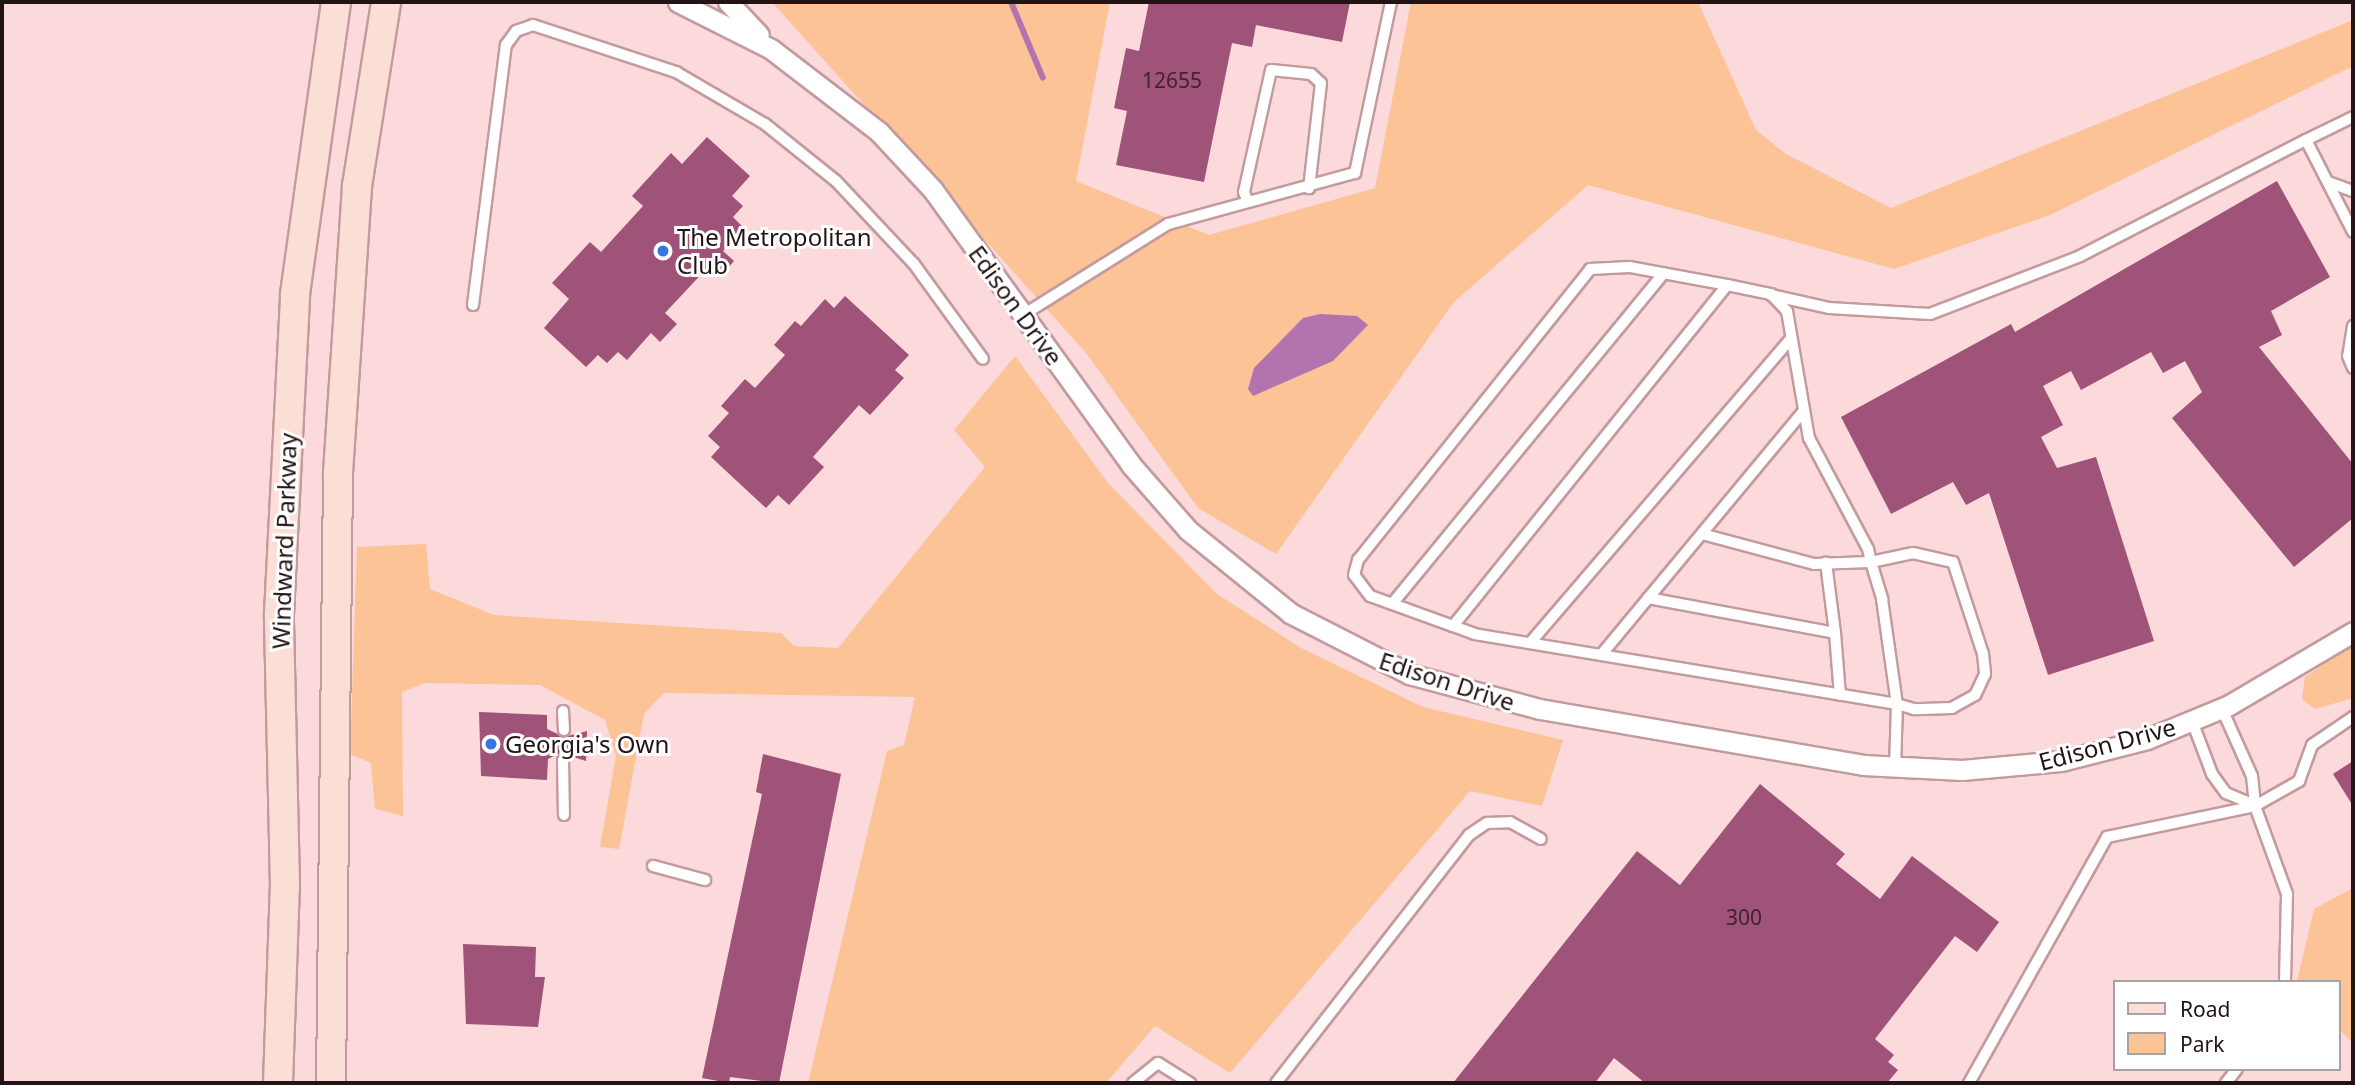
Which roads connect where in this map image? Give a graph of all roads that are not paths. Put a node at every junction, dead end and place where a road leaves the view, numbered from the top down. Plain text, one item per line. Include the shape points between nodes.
1 (336, 2) edge
2 (386, 2) edge
3 (678, 2) edge
4 (729, 2) edge
5 (1391, 2) edge
6 (771, 48) junction
7 (2353, 117) edge
8 (2306, 140) junction
9 (2328, 182) junction
10 (1309, 188) junction
11 (2353, 191) edge
12 (1248, 202) junction
13 (2353, 232) edge
14 (1664, 273) junction
15 (1727, 285) junction
16 (1771, 295) junction
17 (473, 305) dead end
18 (1023, 315) junction
19 (2353, 326) edge
20 (1791, 339) junction
21 (983, 359) dead end
22 (2353, 368) edge
23 (1803, 412) junction
24 (1702, 534) junction
25 (1871, 562) junction
26 (1826, 563) junction
27 (1648, 598) junction
28 (1392, 604) junction
29 (1453, 626) junction
30 (2353, 632) edge
31 (1835, 633) junction
32 (1530, 643) junction
33 (1601, 655) junction
34 (1840, 695) junction
35 (1897, 704) junction
36 (2222, 709) junction
37 (563, 711) dead end
38 (2353, 717) edge
39 (2192, 721) junction
40 (564, 730) dead end
41 (563, 760) dead end
42 (1895, 769) junction
43 (2255, 806) junction
44 (564, 815) dead end
45 (1541, 839) dead end
46 (653, 866) dead end
47 (705, 880) dead end
48 (2285, 980) edge
49 (278, 1083) edge
50 (331, 1083) edge
51 (1133, 1083) edge
52 (1190, 1083) edge
53 (1276, 1083) edge
54 (1969, 1083) edge

1 - 49 main road, Windward Parkway via 295,294 279,614 285,886
2 - 50 main road via 357,186 340,446
3 - 6 street, Edison Drive
4 - 6 street, Edison Drive
5 - 10 lane via 1355,173
6 - 18 street, Edison Drive via 879,132 933,190
7 - 8 lane
8 - 9 lane
8 - 16 lane via 2080,256 1930,314 1829,308
9 - 11 lane
9 - 13 lane
10 - 12 lane
10 - 12 lane via 1321,83 1311,74 1271,70 1244,192
12 - 18 lane via 1168,224
14 - 15 lane
14 - 28 lane
14 - 28 lane via 1604,265 1590,269 1358,560 1354,575 1370,596
15 - 16 lane
15 - 29 lane
16 - 20 lane via 1787,311
17 - 21 lane via 506,45 516,31 533,25 676,72 765,124 836,181 915,264
18 - 42 street, Edison Drive via 1131,465 1188,530 1248,583 1348,647 1409,674 1513,703
19 - 22 lane via 2348,356
20 - 23 lane
20 - 32 lane
23 - 24 lane
23 - 25 lane
24 - 26 lane
24 - 27 lane
25 - 26 lane
25 - 35 lane
25 - 35 lane via 1913,552 1954,562 1983,654 1985,674 1964,703 1933,711
26 - 31 lane
27 - 31 lane
27 - 33 lane
28 - 29 lane
29 - 32 lane
30 - 36 street, Edison Drive
31 - 34 lane
32 - 33 lane
33 - 34 lane
34 - 35 lane
35 - 42 lane
36 - 39 street, Edison Drive
36 - 43 lane via 2252,776
37 - 40 lane
38 - 43 lane via 2312,745 2299,781
39 - 42 street, Edison Drive via 2062,761
39 - 43 lane via 2212,774 2226,793
41 - 44 lane
43 - 48 lane via 2287,894
43 - 54 lane via 2107,837
45 - 53 lane via 1510,822 1487,823 1469,835
46 - 47 lane
51 - 52 lane via 1158,1063

